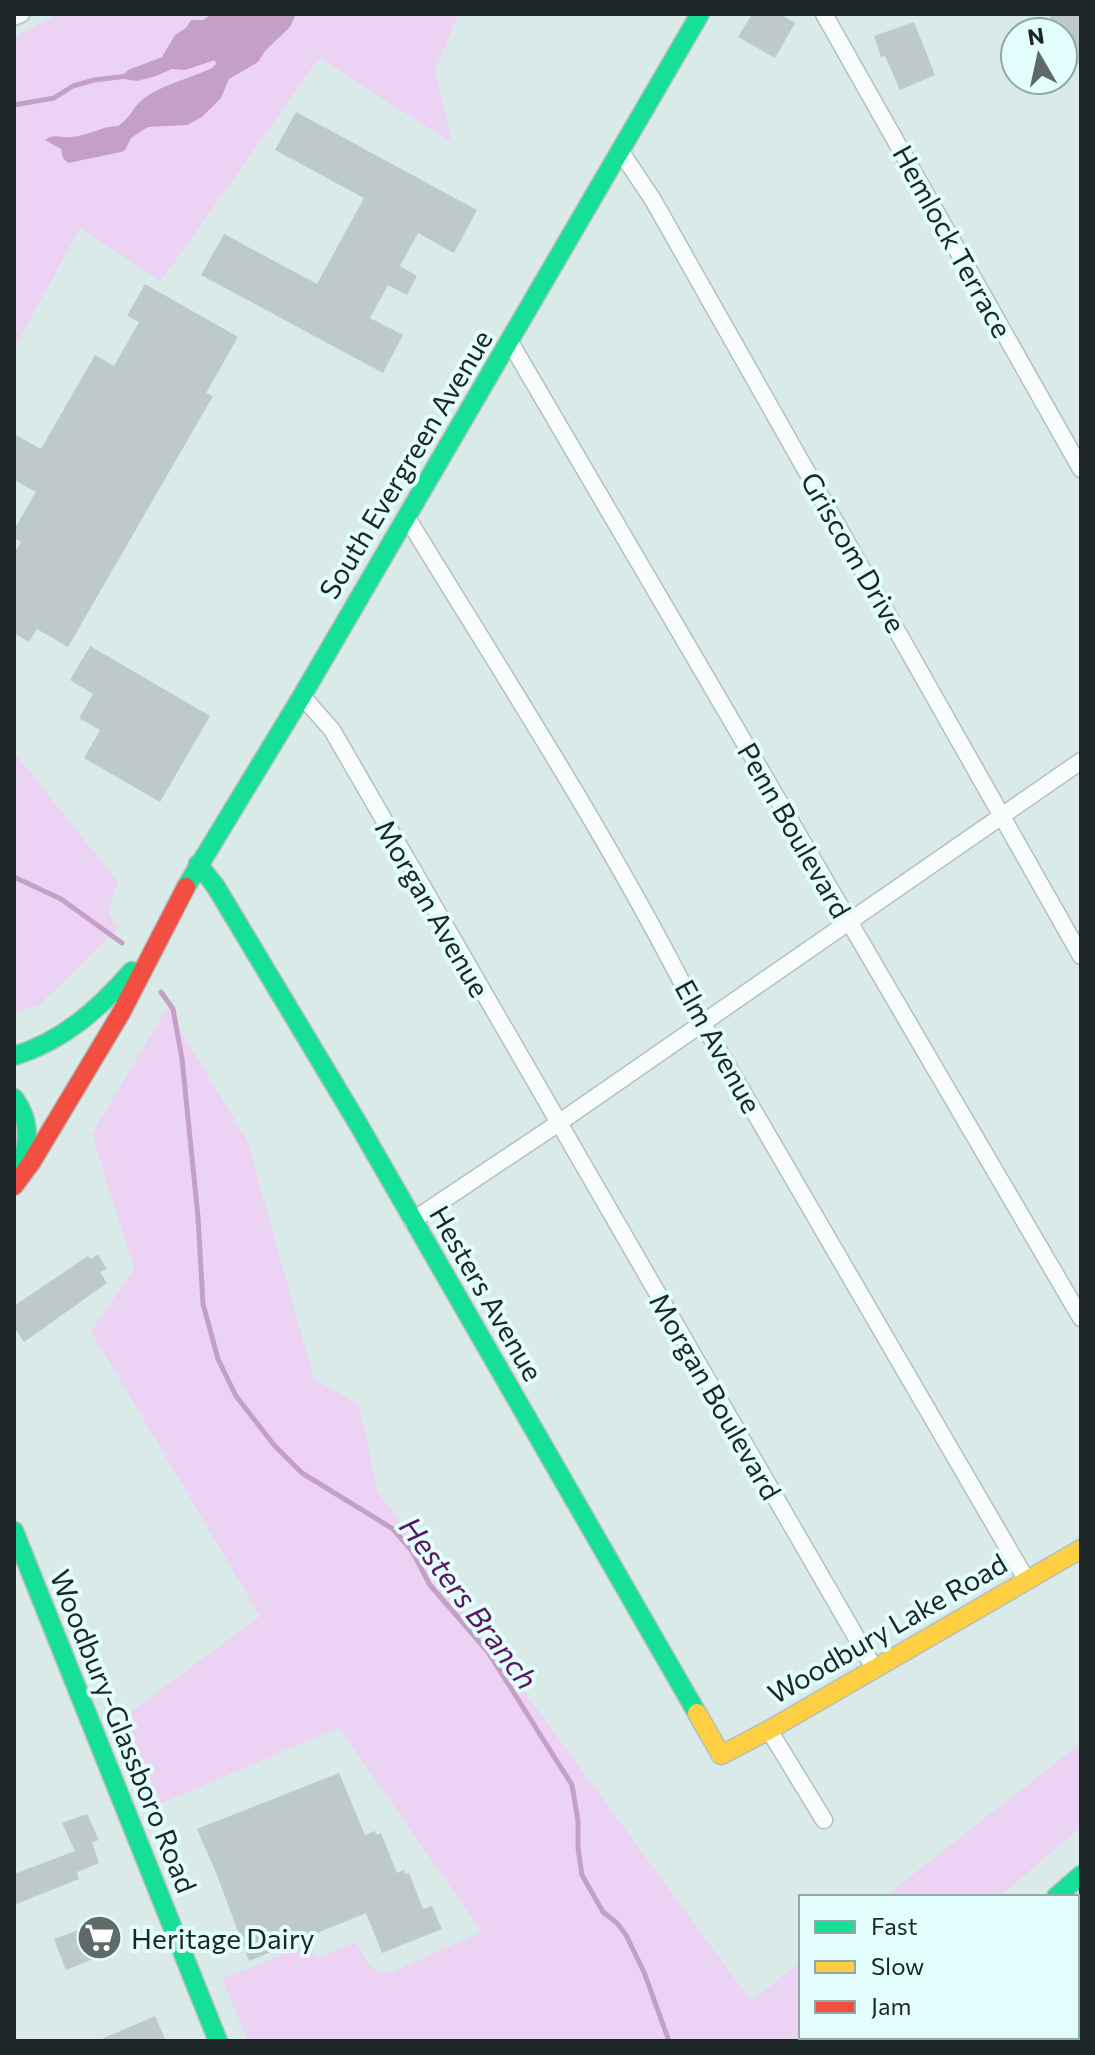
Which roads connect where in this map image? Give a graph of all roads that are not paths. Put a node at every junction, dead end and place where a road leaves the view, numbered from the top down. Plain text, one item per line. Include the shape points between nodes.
1 (21, 14) edge
2 (700, 14) edge
3 (824, 14) edge
4 (14, 17) edge
5 (621, 152) junction
6 (510, 342) junction
7 (1081, 469) edge
8 (406, 516) junction
9 (302, 696) junction
10 (1081, 761) edge
11 (1001, 815) junction
12 (198, 864) junction
13 (848, 921) junction
14 (157, 942) junction
15 (1081, 956) edge
16 (702, 1022) junction
17 (14, 1056) edge
18 (14, 1098) edge
19 (557, 1124) junction
20 (14, 1186) edge
21 (412, 1221) junction
22 (1081, 1318) edge
23 (14, 1531) edge
24 (1081, 1549) edge
25 (1026, 1579) junction
26 (874, 1668) junction
27 (769, 1730) junction
28 (721, 1755) joint
29 (824, 1820) dead end
30 (1081, 1875) edge
31 (1058, 1895) edge
32 (218, 2041) edge

1 - 4 street
2 - 5 main road, South Evergreen Avenue
3 - 7 street, Hemlock Terrace
5 - 6 main road, South Evergreen Avenue
5 - 11 street, Griscom Drive via 661,213
6 - 8 main road, South Evergreen Avenue
6 - 13 street, Penn Boulevard
8 - 9 main road, South Evergreen Avenue
8 - 16 street, Elm Avenue via 604,842
9 - 12 main road, South Evergreen Avenue
9 - 19 street, Morgan Avenue via 332,730
10 - 11 street
11 - 13 street
11 - 15 street, Griscom Drive
12 - 14 main road, South Evergreen Avenue
12 - 21 main road, Hesters Avenue
13 - 16 street
13 - 22 street, Penn Boulevard
14 - 17 main road, South Evergreen Avenue via 116,990 68,1032
14 - 20 main road, South Evergreen Avenue via 121,1013
16 - 19 street
16 - 25 street, Elm Avenue
18 - 20 main road via 29,1128
19 - 21 street
19 - 26 street, Morgan Boulevard
21 - 28 main road, Hesters Avenue
23 - 32 main road, Woodbury-Glassboro Road
24 - 25 main road, Woodbury Lake Road
25 - 26 main road, Woodbury Lake Road
26 - 27 main road, Woodbury Lake Road
27 - 28 main road, Woodbury Lake Road
27 - 29 street
30 - 31 main road

